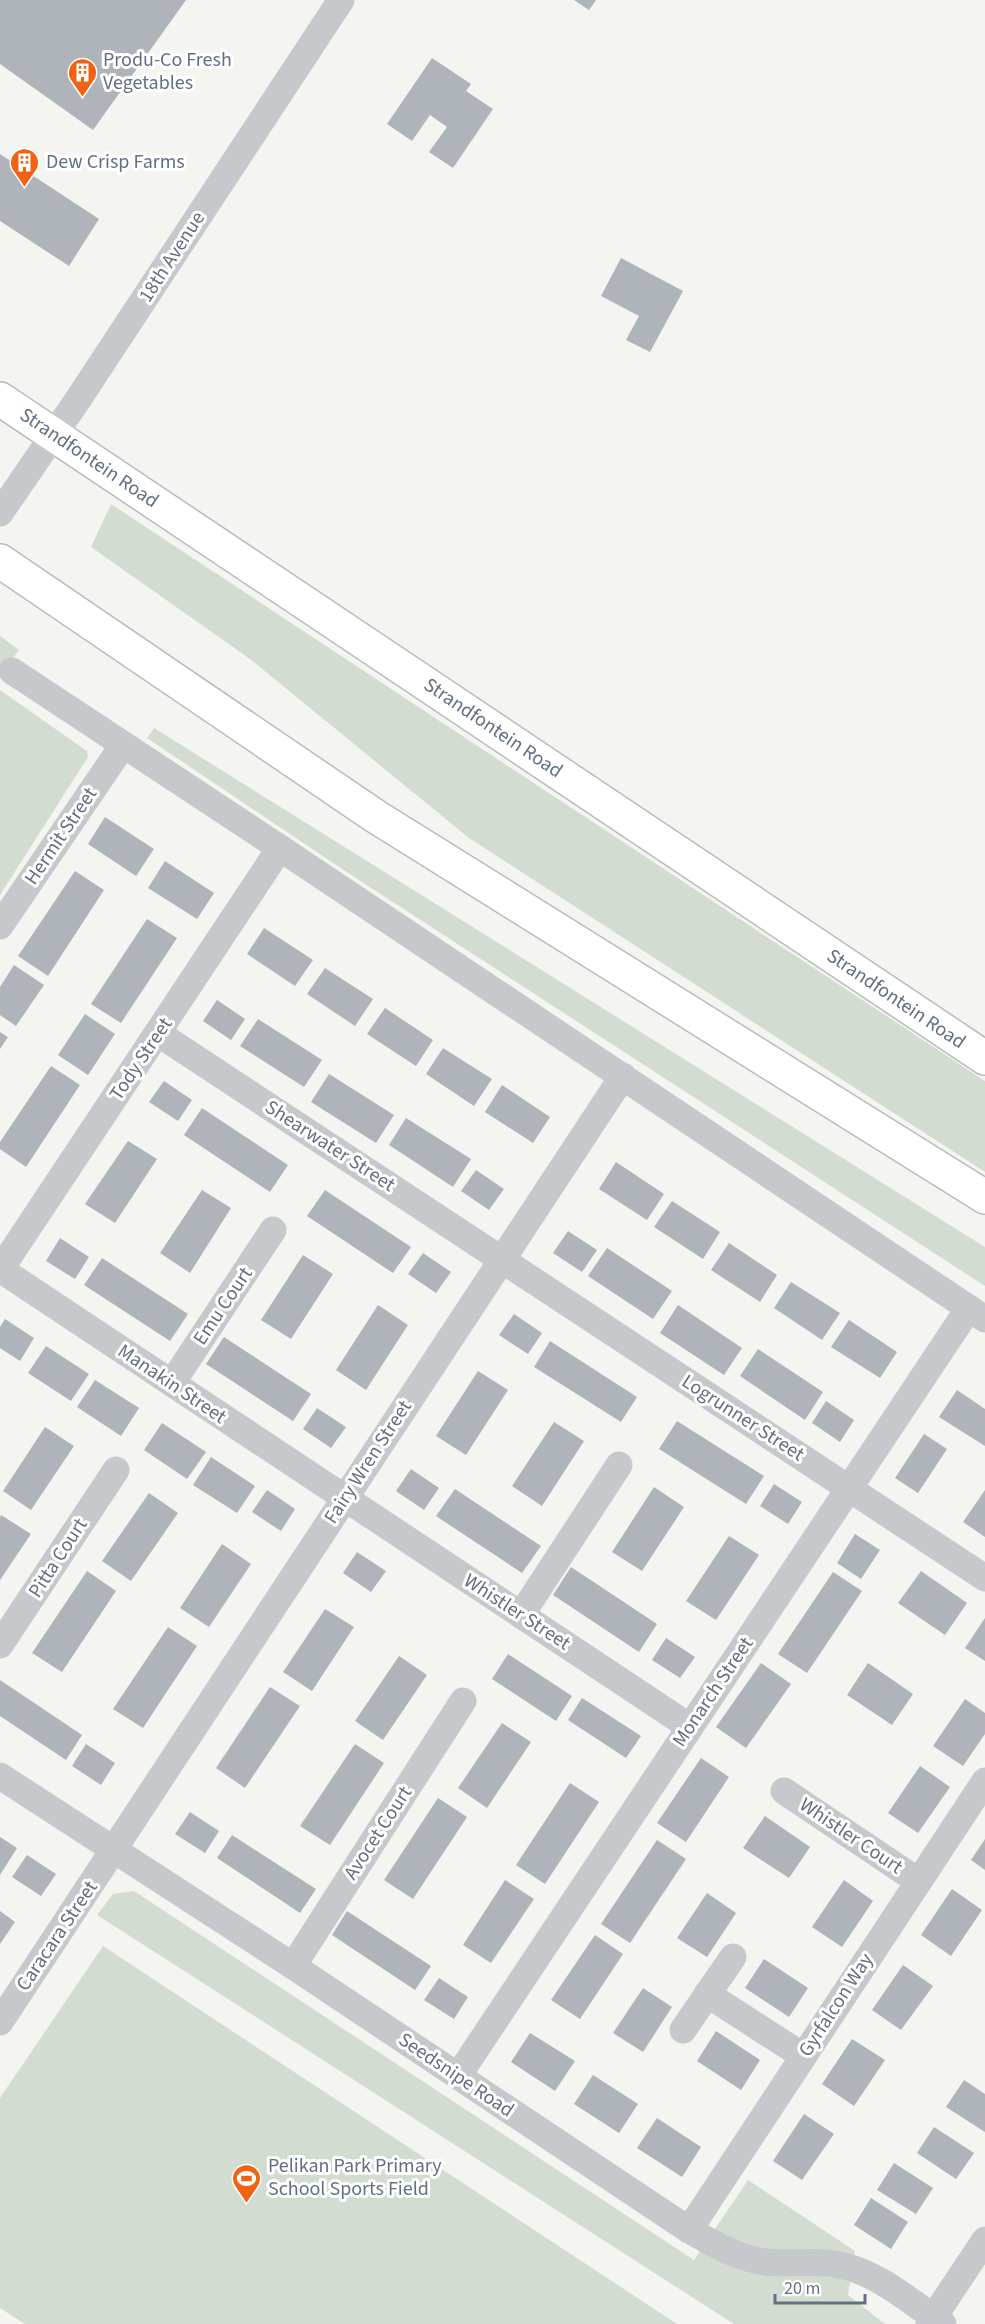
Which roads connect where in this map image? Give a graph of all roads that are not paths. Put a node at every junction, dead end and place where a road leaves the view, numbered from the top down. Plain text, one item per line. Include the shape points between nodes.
1 (341, 0) edge
2 (0, 399) edge
3 (54, 435) junction
4 (0, 513) edge
5 (0, 561) edge
6 (12, 671) dead end
7 (123, 745) junction
8 (280, 848) junction
9 (0, 926) edge
10 (159, 1034) junction
11 (985, 1058) edge
12 (623, 1076) junction
13 (985, 1197) edge
14 (273, 1230) dead end
15 (501, 1259) junction
16 (0, 1269) edge
17 (977, 1313) edge
18 (172, 1383) junction
19 (619, 1465) dead end
20 (116, 1470) dead end
21 (848, 1488) junction
22 (344, 1499) junction
23 (985, 1578) edge
24 (521, 1615) junction
25 (0, 1646) edge
26 (463, 1701) dead end
27 (690, 1727) junction
28 (0, 1776) edge
29 (985, 1781) edge
30 (784, 1791) dead end
31 (115, 1850) junction
32 (918, 1881) junction
33 (733, 1957) dead end
34 (292, 1965) junction
35 (707, 1994) junction
36 (0, 2022) edge
37 (683, 2030) dead end
38 (803, 2056) junction
39 (458, 2076) junction
40 (689, 2230) junction
41 (985, 2240) edge
42 (935, 2322) edge

1 - 3 street, 18th Avenue
2 - 3 main road, Strandfontein Road
3 - 4 street, 18th Avenue
3 - 11 main road, Strandfontein Road
5 - 13 main road via 375,816
6 - 7 street
7 - 8 street
7 - 9 street, Hermit Street
8 - 10 street, Tody Street
8 - 12 street
10 - 15 street, Shearwater Street
10 - 16 street, Tody Street
12 - 15 street, Fairy Wren Street
12 - 17 street
14 - 18 street, Emu Court
15 - 21 street, Logrunner Street
15 - 22 street, Fairy Wren Street
16 - 18 street, Manakin Street
17 - 21 street, Monarch Street
18 - 22 street, Manakin Street
19 - 24 street
20 - 25 street, Pitta Court
21 - 23 street, Logrunner Street
21 - 27 street, Monarch Street
22 - 24 street, Whistler Street
22 - 31 street, Fairy Wren Street
24 - 27 street, Whistler Street
26 - 34 street, Avocet Court
27 - 39 street, Monarch Street
28 - 31 street, Seedsnipe Road
29 - 32 street, Gyrfalcon Way
30 - 32 street, Whistler Court
31 - 34 street, Seedsnipe Road
31 - 36 street, Caracara Street
32 - 38 street, Gyrfalcon Way
33 - 35 street
34 - 39 street, Seedsnipe Road
35 - 37 street
35 - 38 street
38 - 40 street, Gyrfalcon Way
39 - 40 street, Seedsnipe Road
40 - 42 street, Seedsnipe Road via 728,2252 766,2262 812,2261 844,2266 877,2278
41 - 42 street

